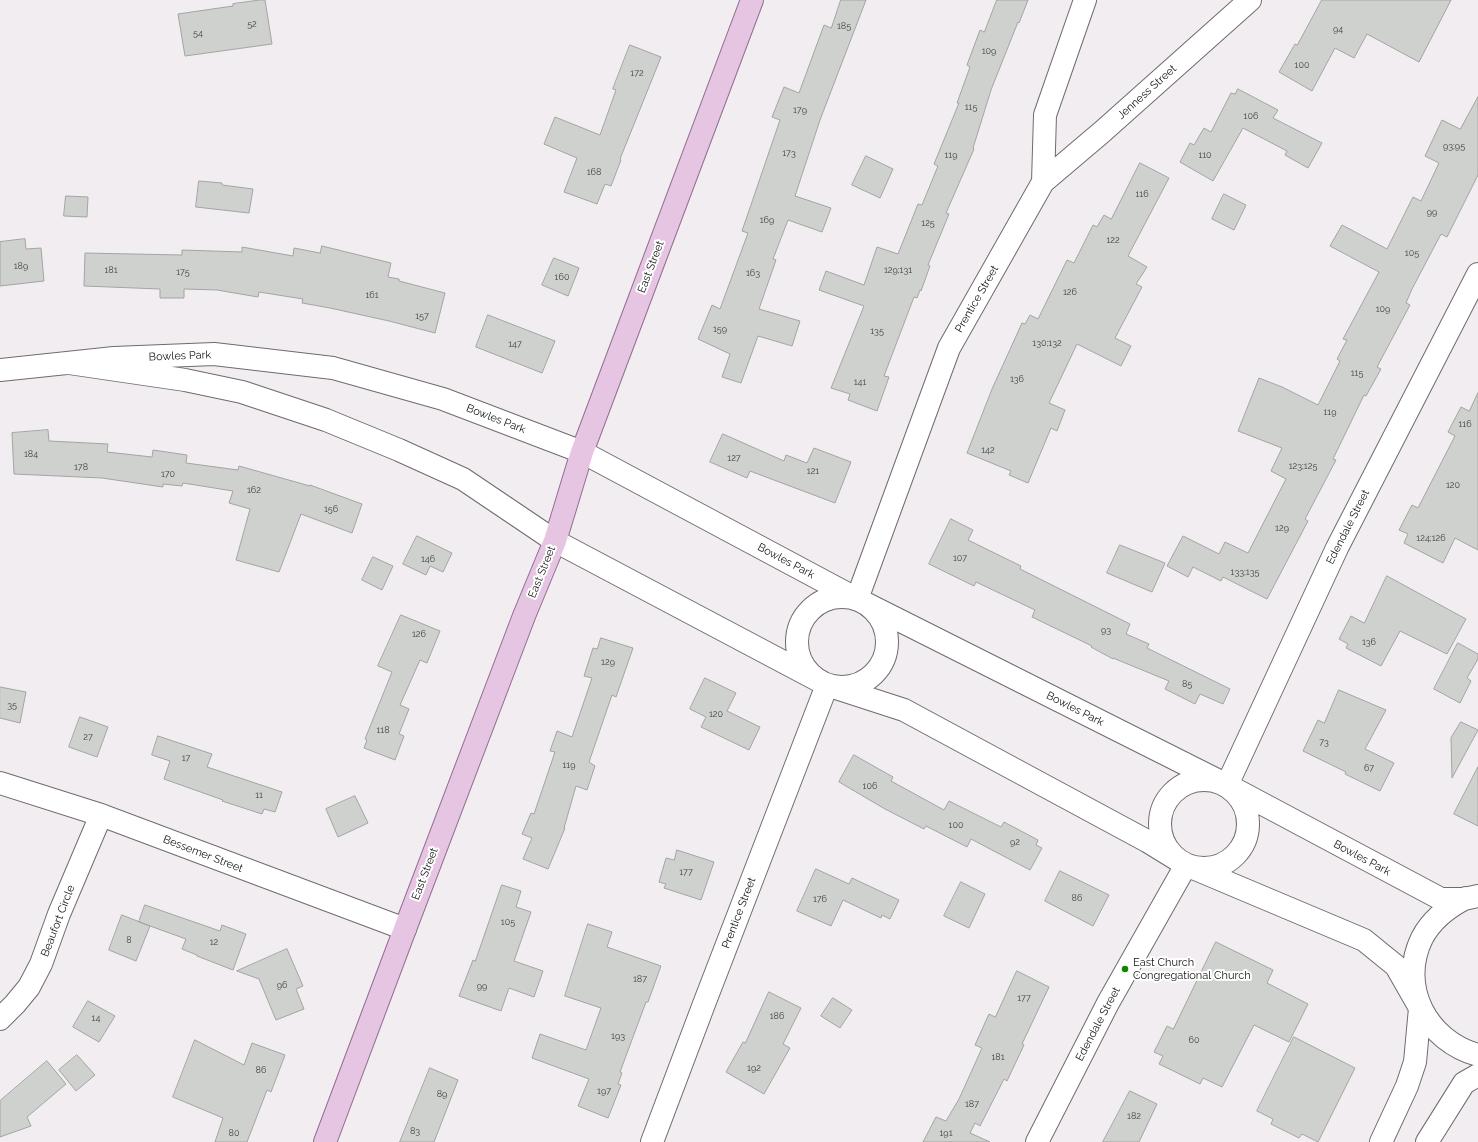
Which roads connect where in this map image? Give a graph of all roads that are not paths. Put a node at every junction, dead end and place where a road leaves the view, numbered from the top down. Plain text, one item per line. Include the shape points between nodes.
1 (752, 0) edge
2 (1085, 0) edge
3 (1250, 0) edge
4 (1043, 182) junction
5 (1478, 274) edge
6 (68, 362) junction
7 (0, 370) edge
8 (582, 452) junction
9 (555, 541) junction
10 (857, 599) junction
11 (827, 685) junction
12 (0, 783) edge
13 (1227, 786) junction
14 (101, 815) junction
15 (1186, 865) junction
16 (1473, 895) edge
17 (405, 929) junction
18 (1420, 1008) junction
19 (0, 1019) edge
20 (1478, 1055) edge
21 (1478, 1075) edge
22 (325, 1142) edge
23 (652, 1142) edge
24 (1037, 1142) edge
25 (1381, 1142) edge
26 (1427, 1142) edge

1 - 8 main road, East Street
2 - 4 street, Prentice Street via 1045,115
3 - 4 street, Jenness Street
4 - 10 street, Prentice Street via 949,348
5 - 13 street, Edendale Street via 1337,548
6 - 7 street, Bowles Park
6 - 8 street, Bowles Park via 214,354 333,368 443,398
6 - 9 street, Bowles Park via 235,390 326,420 463,480
8 - 9 main road, East Street
8 - 10 street, Bowles Park
9 - 11 street, Bowles Park
9 - 17 main road, East Street
10 - 11 street via 877,612 887,634 885,657 872,677 851,687
10 - 11 street via 840,596 822,601 808,611 799,627 796,644 801,662 812,676
10 - 13 street, Bowles Park
11 - 15 street, Bowles Park via 904,710 1147,841
11 - 23 street, Prentice Street
12 - 14 street, Bessemer Street
13 - 15 street via 1238,795 1246,808 1249,823 1247,838 1240,851 1229,862 1216,868 1201,869
13 - 15 street via 1212,780 1196,780 1180,786 1169,797 1161,811 1160,828 1164,843 1173,856
13 - 16 street, Bowles Park via 1441,899
14 - 17 street, Bessemer Street
14 - 19 street, Beaufort Circle via 41,964 29,987
15 - 18 street, Bowles Park via 1364,940 1396,966
15 - 24 street, Edendale Street via 1108,1004
16 - 18 street, Bowles Park via 1451,906 1435,920 1422,938 1414,965 1414,980
17 - 22 main road, East Street
18 - 20 street, Bowles Park via 1439,1035 1453,1045
18 - 25 street via 1415,1062 1407,1086
21 - 26 street via 1464,1083

